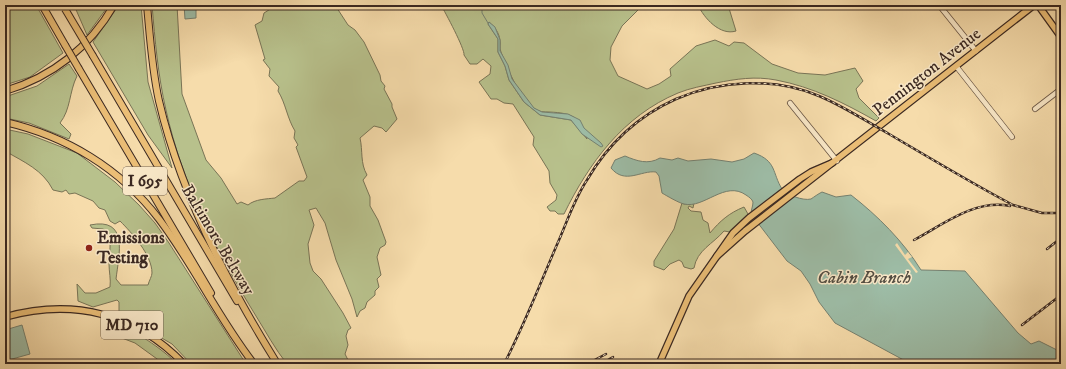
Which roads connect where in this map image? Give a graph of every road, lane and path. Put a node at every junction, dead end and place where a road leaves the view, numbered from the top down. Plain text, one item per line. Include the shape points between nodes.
1 (42, 5) edge
2 (114, 5) edge
3 (148, 5) edge
4 (939, 5) edge
5 (1034, 5) edge
6 (1039, 5) edge
7 (64, 7) edge
8 (1061, 37) edge
9 (976, 51) junction
10 (956, 66) junction
11 (1061, 90) edge
12 (5, 91) edge
13 (790, 102) dead end
14 (1035, 109) dead end
15 (5, 122) edge
16 (1012, 137) dead end
17 (837, 161) junction
18 (717, 256) junction
19 (5, 317) edge
20 (277, 362) edge
21 (184, 364) edge
22 (254, 364) edge
23 (659, 364) edge

1 - 22 highway, Baltimore Beltway / I 695, bridge
2 - 12 highway via 91,38 68,59 40,78
3 - 20 highway via 155,77 175,158 192,203 222,264
4 - 9 street
5 - 9 main road, Pennington Avenue
6 - 8 main road
7 - 20 highway, Baltimore Beltway / I 695, bridge via 241,308
9 - 10 main road, Pennington Avenue
10 - 16 street
10 - 17 main road, Pennington Avenue
11 - 14 street
13 - 17 street
15 - 22 highway via 36,130 65,142 93,158 135,191 169,233
17 - 18 main road, Pennington Avenue
17 - 18 main road, Pennington Avenue via 811,172 749,218 733,233
18 - 23 main road, Pennington Avenue via 690,296
19 - 21 main road, MD 710 via 60,308 104,315 152,336

